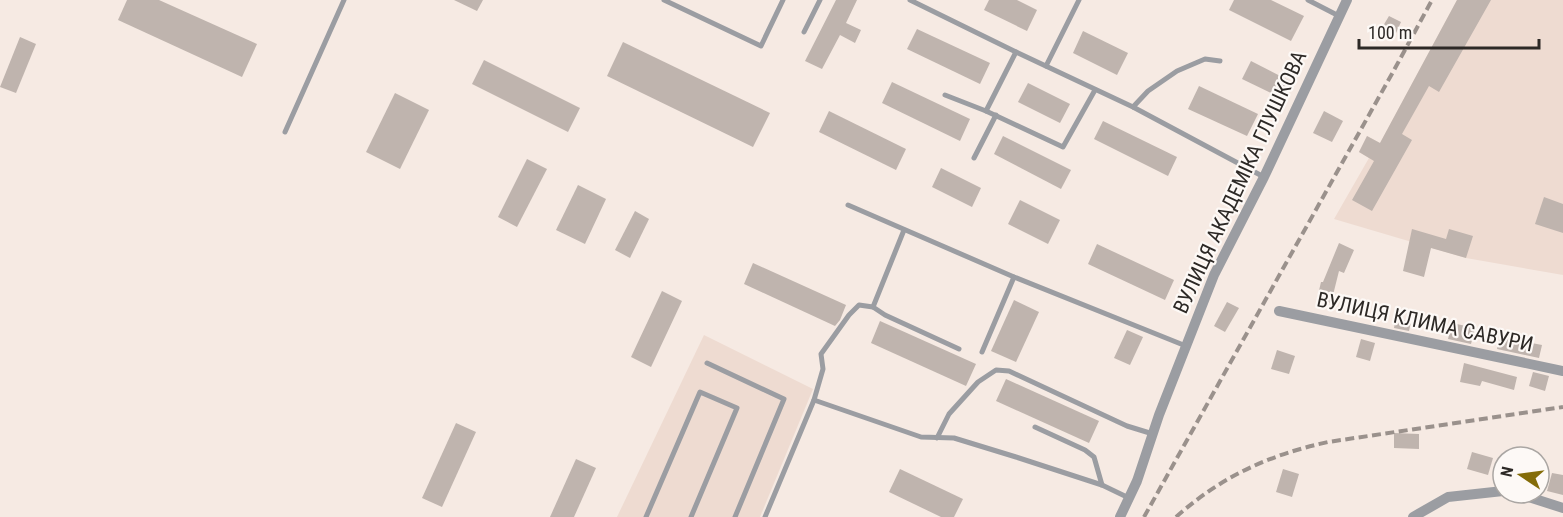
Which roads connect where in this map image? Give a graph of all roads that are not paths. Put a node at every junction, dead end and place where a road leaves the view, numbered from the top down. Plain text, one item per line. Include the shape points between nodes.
1 (344, 0) edge
2 (664, 0) edge
3 (783, 0) edge
4 (820, 0) edge
5 (910, 0) edge
6 (1079, 0) edge
7 (1308, 0) edge
8 (1347, 0) edge
9 (1340, 16) junction
10 (804, 32) dead end
11 (1016, 52) junction
12 (1220, 61) dead end
13 (1046, 66) junction
14 (1095, 90) junction
15 (945, 94) dead end
16 (1133, 107) junction
17 (987, 111) junction
18 (996, 115) junction
19 (285, 132) dead end
20 (974, 158) dead end
21 (1264, 177) junction
22 (848, 205) dead end
23 (904, 230) junction
24 (1014, 277) junction
25 (873, 307) junction
26 (1280, 311) dead end
27 (1186, 346) junction
28 (959, 349) dead end
29 (982, 352) dead end
30 (707, 363) dead end
31 (1563, 371) edge
32 (814, 400) junction
33 (1035, 427) dead end
34 (1153, 434) junction
35 (937, 438) junction
36 (1102, 485) junction
37 (1491, 492) edge
38 (1129, 498) junction
39 (646, 517) edge
40 (691, 517) edge
41 (735, 517) edge
42 (765, 517) edge
43 (1120, 517) edge
44 (1413, 517) edge

1 - 19 lane
2 - 3 lane via 761,46
4 - 10 lane
5 - 11 lane
6 - 13 lane
7 - 9 lane
8 - 9 street, ВУЛИЦЯ АКАДЕМІКА ГЛУШКОВА
9 - 21 street, ВУЛИЦЯ АКАДЕМІКА ГЛУШКОВА
11 - 13 lane
11 - 17 lane
12 - 16 lane via 1205,59 1177,71
13 - 14 lane
14 - 16 lane
14 - 18 lane via 1063,147
15 - 17 lane
16 - 21 lane
17 - 18 lane
18 - 20 lane
21 - 27 street, ВУЛИЦЯ АКАДЕМІКА ГЛУШКОВА via 1214,275
22 - 23 lane
23 - 24 lane
23 - 25 lane
24 - 27 lane
24 - 29 lane
25 - 28 lane
25 - 32 lane via 859,305 821,354 823,369
26 - 31 street, ВУЛИЦЯ КЛИМА САВУРИ
27 - 34 street, ВУЛИЦЯ АКАДЕМІКА ГЛУШКОВА
30 - 41 lane via 784,399
32 - 35 lane via 921,437
32 - 42 lane
33 - 36 lane via 1094,457
34 - 35 lane via 1127,426 1009,371 996,370 978,382 949,414
34 - 38 street, ВУЛИЦЯ АКАДЕМІКА ГЛУШКОВА
35 - 36 lane via 954,438
36 - 38 lane
37 - 44 street via 1448,497
38 - 43 street, ВУЛИЦЯ АКАДЕМІКА ГЛУШКОВА
39 - 40 lane via 700,392 737,408

